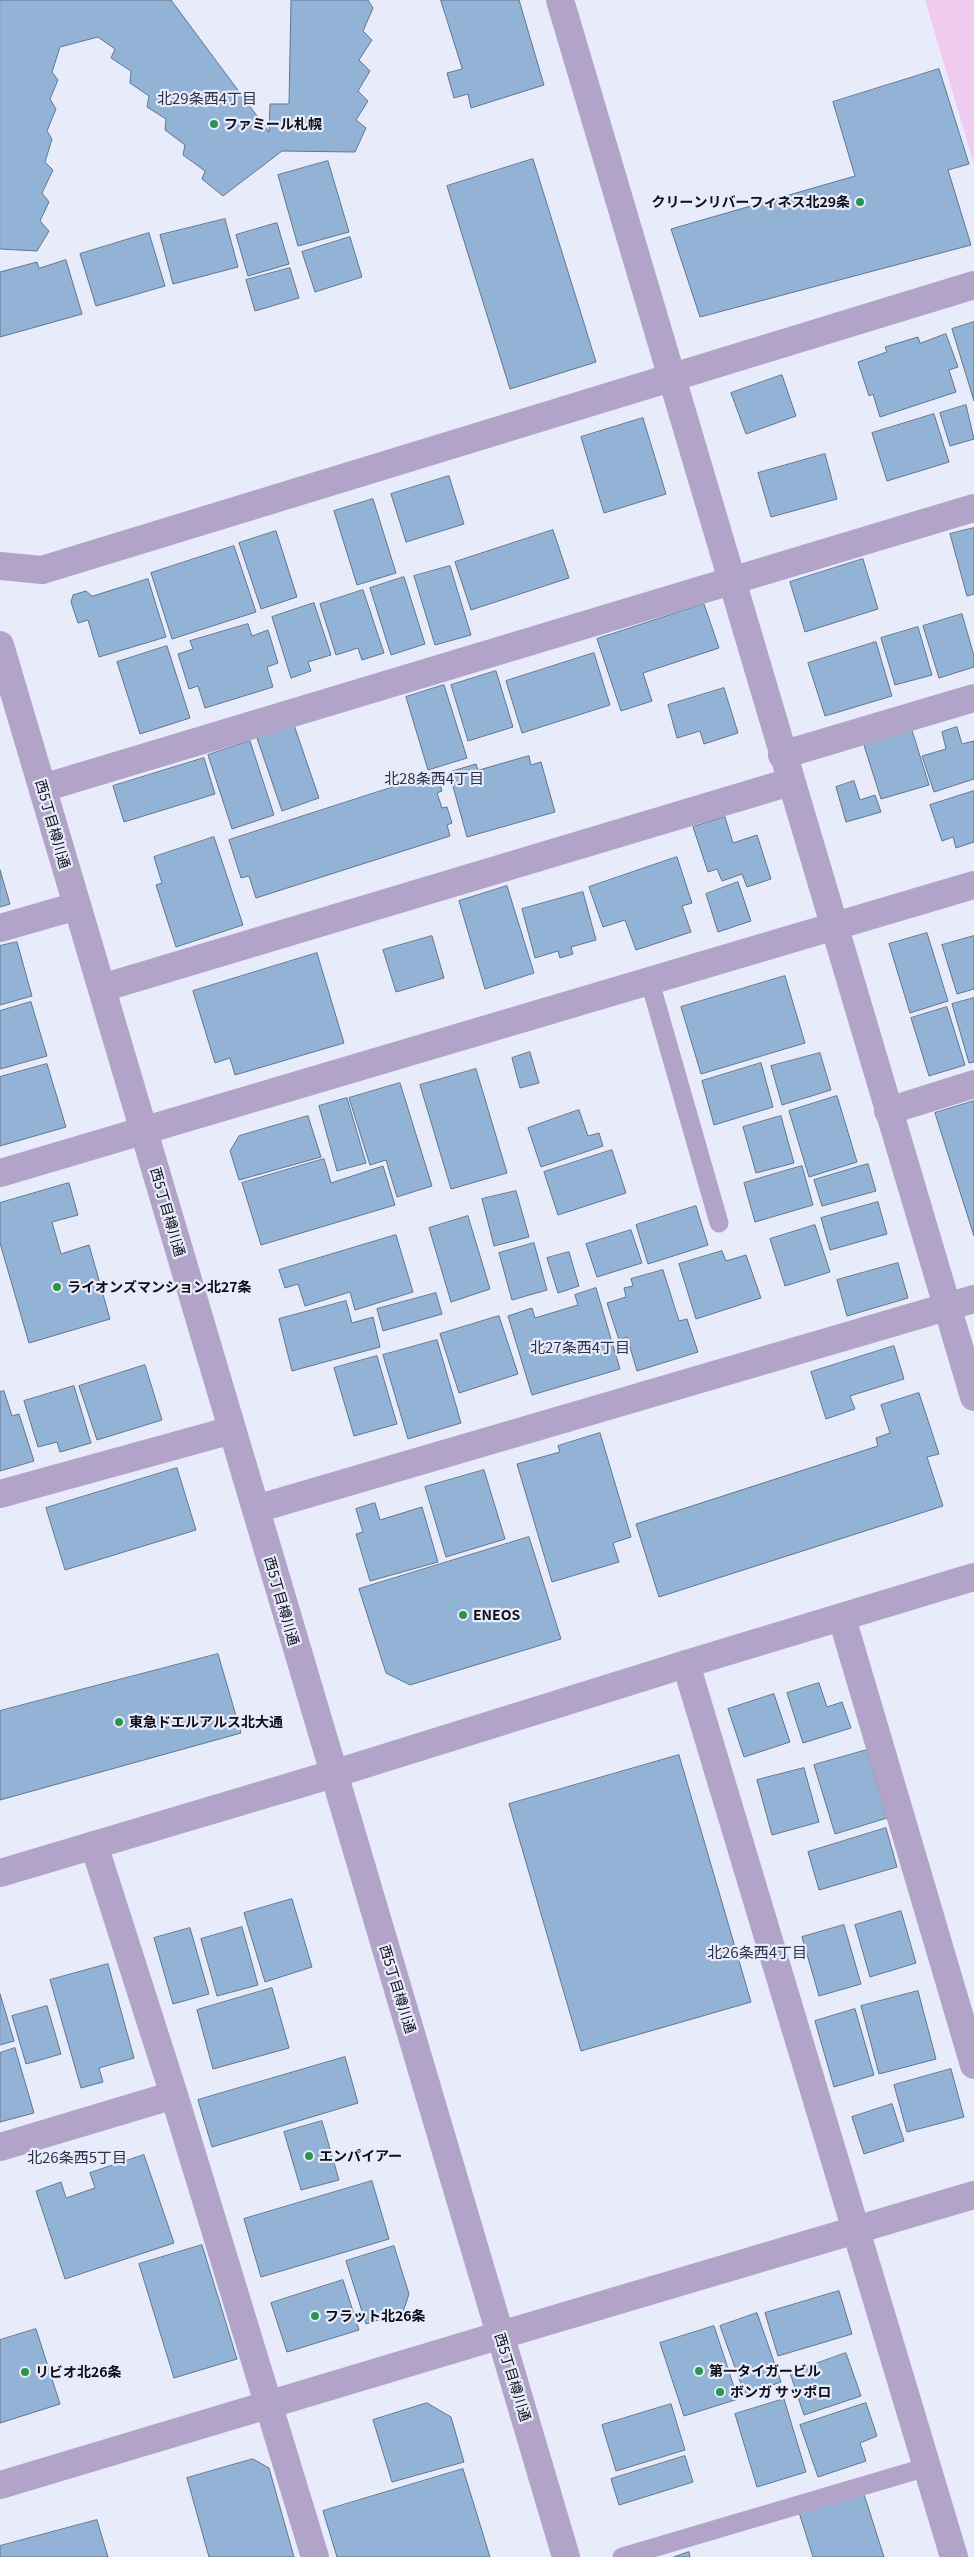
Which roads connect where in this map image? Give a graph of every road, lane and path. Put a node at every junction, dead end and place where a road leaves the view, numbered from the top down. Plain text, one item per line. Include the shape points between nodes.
1 (560, 0) edge
2 (974, 286) edge
3 (672, 377) junction
4 (974, 508) edge
5 (0, 566) edge
6 (732, 582) junction
7 (0, 644) edge
8 (974, 698) edge
9 (782, 754) junction
10 (790, 782) junction
11 (43, 788) junction
12 (974, 885) edge
13 (78, 906) junction
14 (0, 928) edge
15 (834, 928) junction
16 (650, 982) junction
17 (102, 988) junction
18 (974, 1084) edge
19 (888, 1111) junction
20 (144, 1130) junction
21 (0, 1173) edge
22 (719, 1224) dead end
23 (974, 1299) edge
24 (947, 1307) junction
25 (974, 1397) edge
26 (232, 1430) junction
27 (0, 1494) edge
28 (256, 1509) junction
29 (974, 1576) edge
30 (842, 1618) junction
31 (686, 1664) junction
32 (333, 1774) junction
33 (94, 1845) junction
34 (0, 1873) edge
35 (974, 2065) edge
36 (174, 2095) junction
37 (0, 2147) edge
38 (974, 2195) edge
39 (856, 2230) junction
40 (501, 2336) junction
41 (268, 2405) junction
42 (927, 2467) junction
43 (0, 2485) edge
44 (315, 2557) edge
45 (566, 2557) edge
46 (622, 2557) edge
47 (954, 2557) edge

1 - 3 street
2 - 3 street
3 - 5 street via 42,570
3 - 6 street
4 - 6 street
6 - 9 street
6 - 11 street
7 - 11 street, 西5丁目樽川通
8 - 9 street
9 - 10 street
10 - 15 street
10 - 17 street
11 - 13 street, 西5丁目樽川通
12 - 15 street
13 - 14 street
13 - 17 street, 西5丁目樽川通
15 - 16 street
15 - 19 street
16 - 20 street
16 - 22 lane
17 - 20 street, 西5丁目樽川通
18 - 19 street
19 - 24 street
20 - 21 street
20 - 26 street, 西5丁目樽川通
23 - 24 street
24 - 25 street
24 - 28 street
26 - 27 street
26 - 28 street, 西5丁目樽川通
28 - 32 street, 西5丁目樽川通
29 - 30 street
30 - 31 street
30 - 35 street
31 - 32 street
31 - 39 street
32 - 33 street
32 - 40 street, 西5丁目樽川通
33 - 34 street
33 - 36 street
36 - 37 street
36 - 41 street
38 - 39 street
39 - 40 street
39 - 42 street
40 - 41 street
40 - 45 street, 西5丁目樽川通
41 - 43 street
41 - 44 street
42 - 46 lane
42 - 47 street

